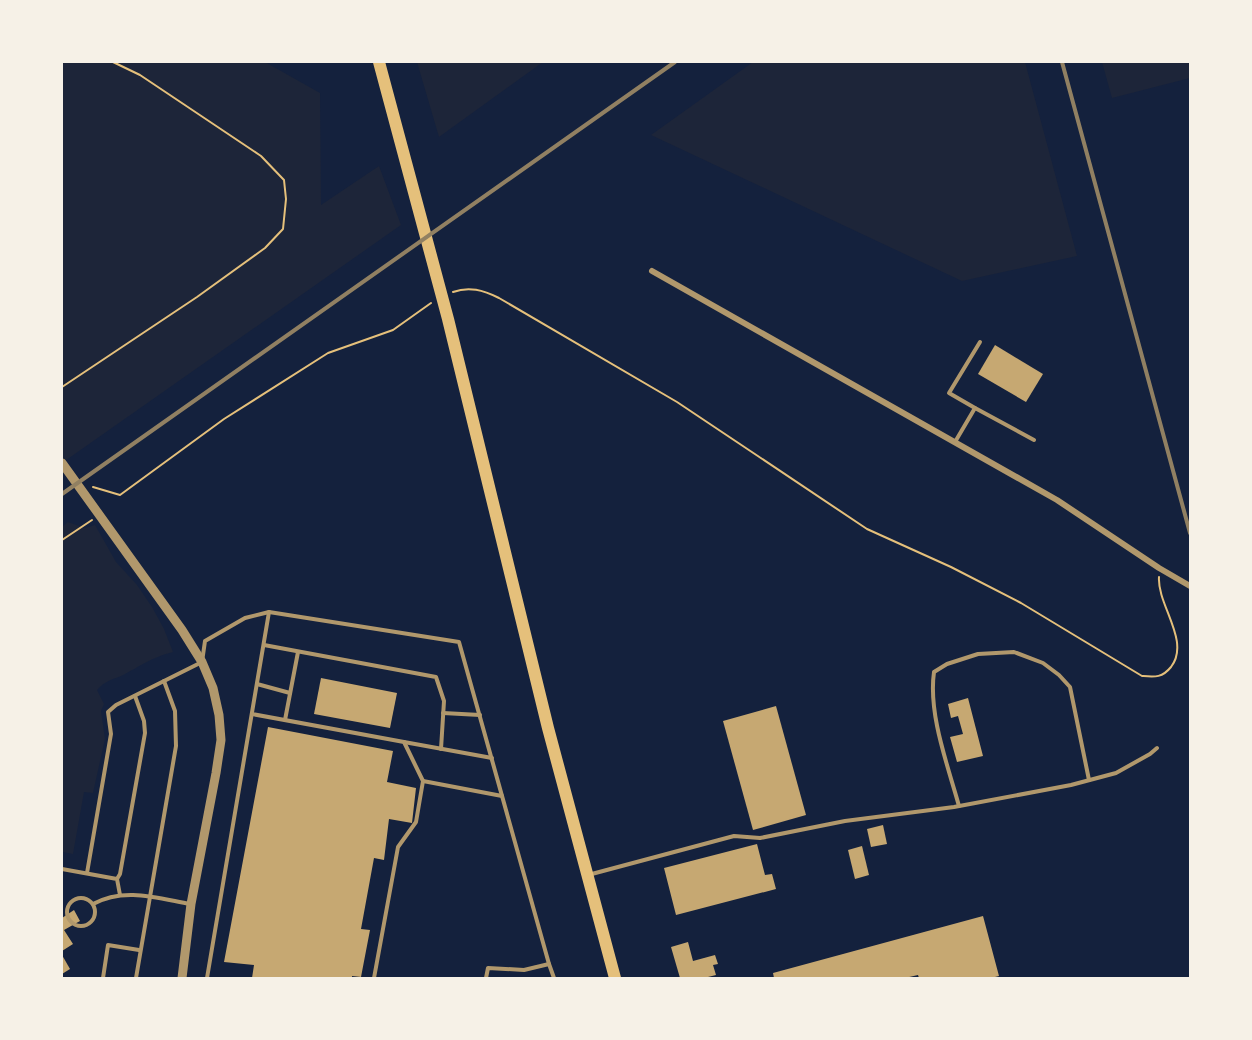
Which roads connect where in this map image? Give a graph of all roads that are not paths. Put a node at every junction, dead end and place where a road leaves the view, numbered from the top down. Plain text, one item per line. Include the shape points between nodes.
1 (379, 62) edge
2 (652, 271) dead end
3 (980, 342) dead end
4 (975, 408) junction
5 (1034, 440) dead end
6 (955, 442) junction
7 (62, 463) edge
8 (1191, 586) edge
9 (269, 612) junction
10 (264, 645) junction
11 (298, 652) junction
12 (202, 662) junction
13 (164, 681) junction
14 (257, 684) junction
15 (290, 693) junction
16 (135, 696) junction
17 (443, 713) junction
18 (252, 714) junction
19 (480, 715) junction
20 (285, 720) junction
21 (404, 742) junction
22 (1157, 748) dead end
23 (441, 749) junction
24 (492, 758) junction
25 (1089, 780) junction
26 (423, 781) junction
27 (502, 796) junction
28 (958, 806) junction
29 (62, 869) edge
30 (87, 873) junction
31 (588, 875) junction
32 (117, 879) junction
33 (120, 895) junction
34 (149, 896) junction
35 (93, 904) junction
36 (191, 904) junction
37 (139, 950) junction
38 (549, 964) junction
39 (103, 978) edge
40 (136, 978) edge
41 (182, 978) edge
42 (207, 978) edge
43 (374, 978) edge
44 (486, 978) edge
45 (554, 978) edge
46 (615, 978) edge

1 - 31 highway
2 - 6 street
3 - 4 lane via 949,393
4 - 5 lane
4 - 6 lane
6 - 8 street via 1057,500
7 - 12 street
9 - 10 lane
9 - 12 lane via 245,618 203,642
9 - 19 lane via 459,642
10 - 11 lane
10 - 14 lane
11 - 15 lane
11 - 17 lane via 436,677 444,701
12 - 13 lane
12 - 36 street via 217,706 221,740
13 - 16 lane
13 - 34 lane via 175,711 177,735
14 - 15 lane
14 - 18 lane
15 - 20 lane
16 - 30 lane via 108,712 111,734
16 - 32 lane via 145,733
17 - 19 lane
17 - 23 lane
18 - 20 lane
18 - 42 lane
19 - 24 lane
20 - 21 lane
21 - 23 lane
21 - 26 lane
22 - 25 lane via 1116,772
23 - 24 lane
24 - 27 lane
25 - 28 lane
25 - 28 lane via 1070,687 1043,663 1014,652 978,654 934,672 932,689 940,737
26 - 27 lane
26 - 43 lane via 416,822 398,847
27 - 38 lane
28 - 31 lane via 845,821 760,838 734,836
29 - 30 lane
30 - 32 lane
31 - 46 highway
32 - 33 lane
33 - 34 lane
33 - 35 lane
34 - 36 lane
34 - 37 lane
35 - 35 lane via 86,899 73,900 67,907 69,920 81,927 91,923 95,914
36 - 41 street
37 - 39 lane via 108,945
37 - 40 lane
38 - 44 lane via 524,970 488,968
38 - 45 lane

